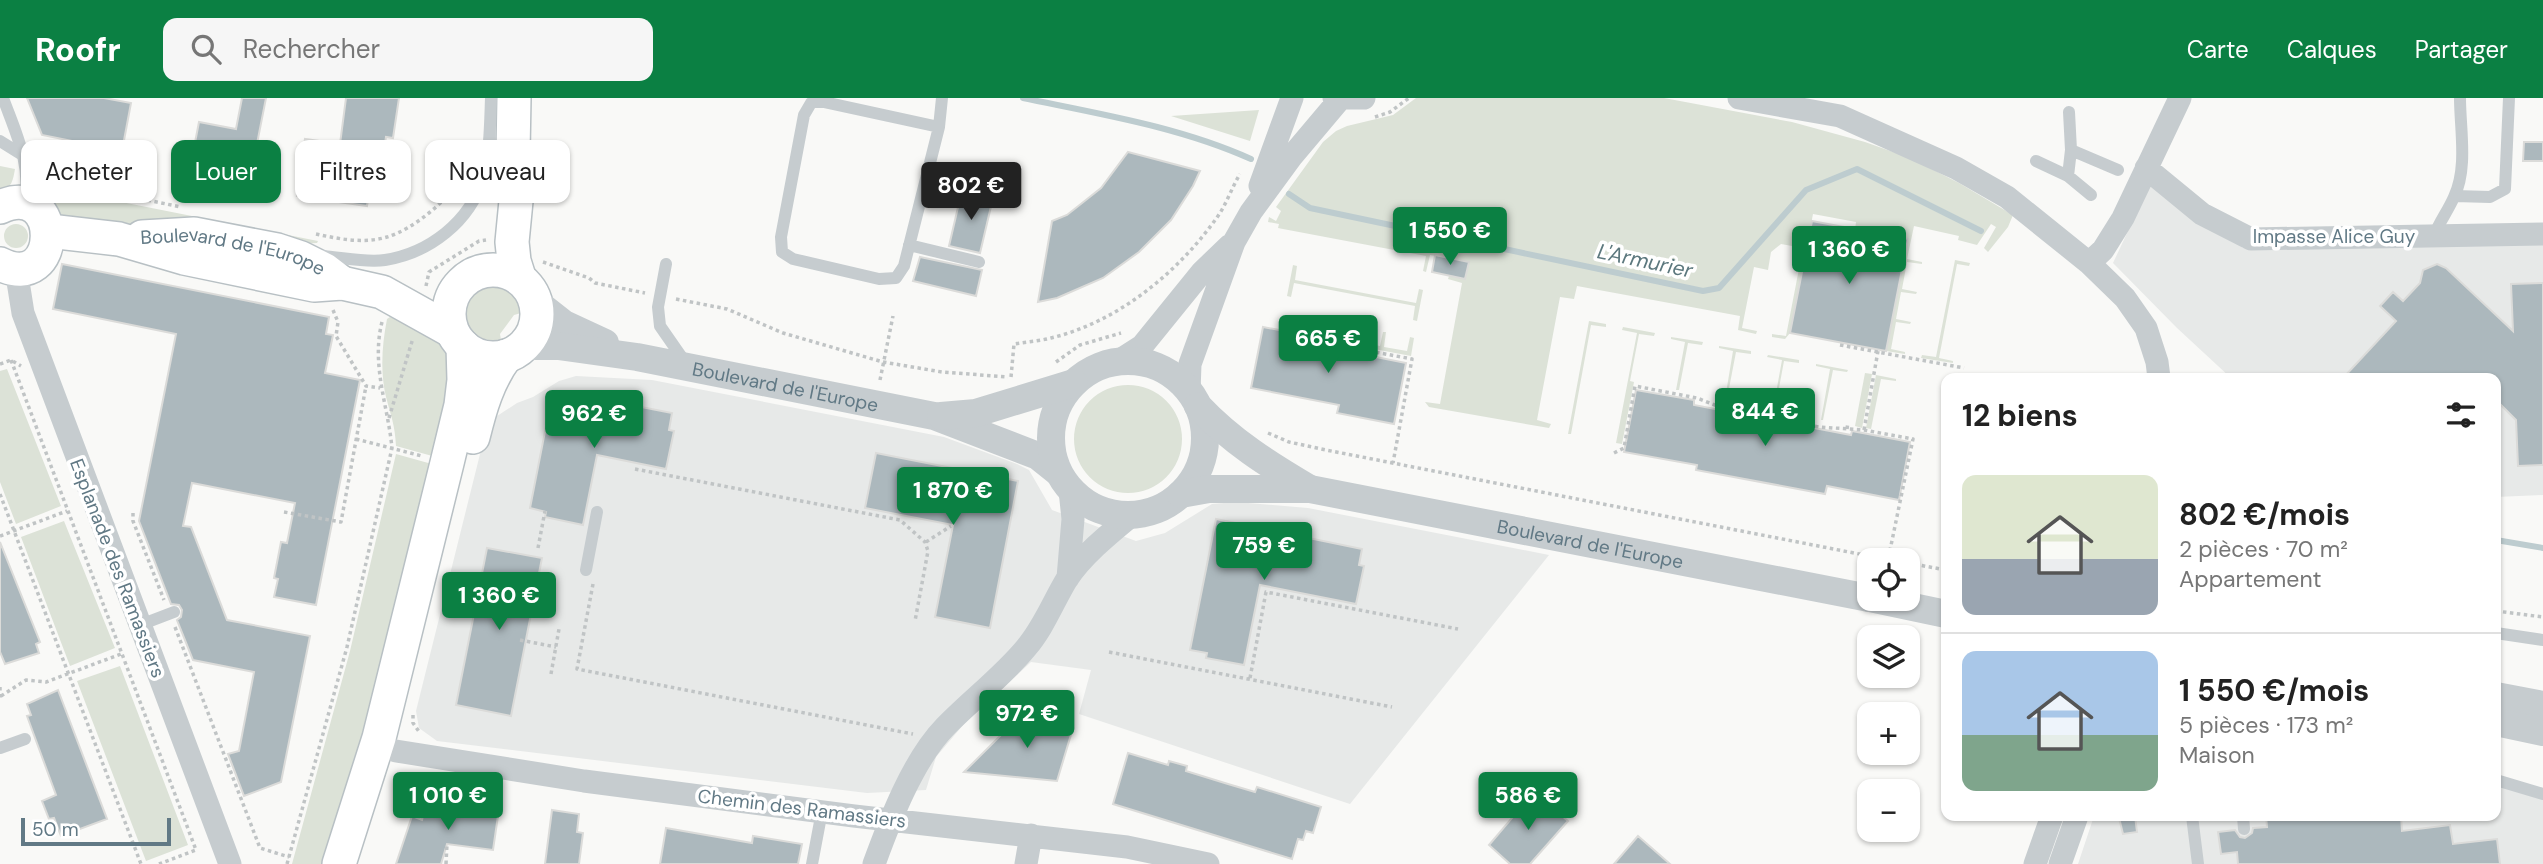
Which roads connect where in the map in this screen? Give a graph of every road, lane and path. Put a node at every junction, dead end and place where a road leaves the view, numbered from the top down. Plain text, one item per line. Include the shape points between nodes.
1 (491, 98) edge
2 (514, 98) edge
3 (942, 98) edge
4 (1292, 98) edge
5 (1409, 98) edge
6 (1739, 98) edge
7 (2180, 98) edge
8 (2460, 98) edge
9 (2510, 98) edge
10 (3, 99) edge
11 (1337, 99) edge
12 (1765, 100) edge
13 (1365, 108) edge
14 (2069, 111) dead end
15 (0, 119) edge
16 (14, 127) junction
17 (939, 127) junction
18 (513, 140) edge
19 (0, 141) edge
20 (2071, 150) junction
21 (21, 151) edge
22 (21, 158) edge
23 (2036, 161) dead end
24 (2146, 168) junction
25 (2118, 170) dead end
26 (2068, 176) junction
27 (1251, 178) dead end
28 (2091, 195) dead end
29 (2455, 196) junction
30 (157, 202) edge
31 (439, 203) edge
32 (500, 203) edge
33 (516, 203) edge
34 (12, 205) edge
35 (190, 209) dead end
36 (1251, 212) junction
37 (49, 231) junction
38 (2543, 234) edge
39 (2434, 236) junction
40 (119, 239) junction
41 (479, 241) dead end
42 (1234, 242) junction
43 (305, 245) junction
44 (909, 245) junction
45 (979, 262) dead end
46 (2090, 263) junction
47 (666, 264) dead end
48 (8, 266) edge
49 (577, 275) dead end
50 (468, 277) junction
51 (528, 290) junction
52 (336, 292) junction
53 (660, 296) junction
54 (383, 302) junction
55 (421, 307) junction
56 (893, 316) dead end
57 (1348, 317) dead end
58 (1123, 332) dead end
59 (458, 339) junction
60 (1840, 345) dead end
61 (1343, 346) junction
62 (515, 351) junction
63 (1878, 351) junction
64 (1342, 355) dead end
65 (637, 357) junction
66 (11, 360) junction
67 (884, 362) junction
68 (1117, 362) junction
69 (0, 364) edge
70 (23, 368) dead end
71 (689, 368) junction
72 (1964, 368) dead end
73 (2158, 373) edge
74 (1063, 374) junction
75 (1011, 377) junction
76 (1020, 377) dead end
77 (366, 386) junction
78 (380, 388) junction
79 (879, 389) dead end
80 (1194, 399) junction
81 (1799, 414) dead end
82 (934, 416) junction
83 (389, 418) junction
84 (1848, 422) dead end
85 (1797, 423) junction
86 (1847, 429) junction
87 (1864, 430) junction
88 (1264, 432) dead end
89 (356, 439) junction
90 (392, 448) junction
91 (1614, 453) dead end
92 (426, 457) dead end
93 (1393, 463) junction
94 (635, 469) dead end
95 (1064, 481) junction
96 (1310, 489) junction
97 (0, 494) edge
98 (1181, 494) junction
99 (67, 511) junction
100 (545, 511) dead end
101 (284, 512) dead end
102 (597, 512) dead end
103 (133, 513) dead end
104 (1132, 515) junction
105 (951, 526) dead end
106 (14, 531) junction
107 (0, 536) edge
108 (925, 542) junction
109 (538, 548) dead end
110 (1891, 548) edge
111 (1857, 554) edge
112 (1920, 565) edge
113 (1941, 569) edge
114 (591, 570) joint
115 (1068, 578) junction
116 (1262, 587) dead end
117 (1266, 593) junction
118 (1857, 595) edge
119 (1920, 607) edge
120 (1941, 611) edge
121 (2501, 612) edge
122 (172, 613) junction
123 (2543, 617) edge
124 (915, 621) dead end
125 (140, 625) junction
126 (559, 629) dead end
127 (1458, 629) dead end
128 (2501, 634) edge
129 (520, 640) dead end
130 (2543, 640) edge
131 (556, 647) junction
132 (1109, 652) dead end
133 (121, 654) junction
134 (69, 674) junction
135 (551, 674) dead end
136 (1250, 678) junction
137 (0, 687) edge
138 (2501, 697) edge
139 (1, 698) edge
140 (2543, 705) edge
141 (1392, 707) dead end
142 (413, 708) dead end
143 (2501, 723) edge
144 (2543, 732) edge
145 (919, 736) dead end
146 (24, 738) dead end
147 (412, 746) junction
148 (0, 748) edge
149 (2501, 781) edge
150 (2543, 794) edge
151 (822, 811) junction
152 (891, 820) junction
153 (2050, 821) edge
154 (2075, 821) edge
155 (2193, 821) edge
156 (1031, 835) junction
157 (447, 844) dead end
158 (289, 857) junction
159 (141, 864) edge
160 (159, 864) edge
161 (230, 864) edge
162 (287, 864) edge
163 (339, 864) edge
164 (360, 864) edge
165 (446, 864) edge
166 (812, 864) edge
167 (874, 864) edge
168 (1026, 864) edge
169 (1208, 864) edge
170 (2035, 864) edge
171 (2060, 864) edge
172 (2198, 864) edge

1 - 43 lane via 482,180 458,223 442,236 424,248 382,260 314,255
2 - 18 main road
3 - 17 lane
4 - 36 street
5 - 13 path via 1390,112
6 - 12 street
7 - 24 street
8 - 29 lane via 2461,173
9 - 29 lane via 2505,189 2490,197
10 - 16 lane
11 - 13 street
11 - 36 street
12 - 46 street via 1840,116 1956,168 2007,197
14 - 20 lane
15 - 16 lane
16 - 21 lane
17 - 44 lane
17 - 44 lane via 819,101 811,103 804,115 780,237 782,252 793,260 888,280 901,272
19 - 22 lane
20 - 25 lane
20 - 26 lane
23 - 26 lane
24 - 39 street, Impasse Alice Guy via 2202,214 2251,239
24 - 46 street via 2123,218
26 - 28 lane
27 - 75 path via 1240,174 1198,244 1144,293 1075,329 1014,344
29 - 39 lane
30 - 35 path
31 - 43 path via 410,228 386,238
32 - 50 main road via 491,240
33 - 51 main road via 514,261
34 - 37 main road via 40,214
36 - 42 street
37 - 40 main road, Boulevard de l'Europe
37 - 48 main road via 43,254 27,267
38 - 39 street, Impasse Alice Guy
40 - 43 main road, Boulevard de l'Europe via 194,234 276,250
40 - 52 main road, Boulevard de l'Europe
41 - 55 path via 429,272
42 - 68 street via 1202,272 1142,346
42 - 80 street via 1190,363
43 - 52 main road, Boulevard de l'Europe
44 - 45 lane
46 - 73 street via 2125,298 2146,328
47 - 53 lane
48 - 125 street, Esplanade des Ramassiers
49 - 53 path
50 - 51 main road via 497,269
50 - 55 main road, Boulevard de l'Europe via 445,286
50 - 59 main road via 456,289 449,310
51 - 62 main road via 538,314 536,326
51 - 65 street, Boulevard de l'Europe via 564,324
52 - 54 main road, Boulevard de l'Europe
52 - 77 path via 336,336
53 - 67 path via 727,309 783,333
53 - 71 lane via 660,326
54 - 55 main road, Boulevard de l'Europe
54 - 78 path via 378,339
55 - 59 main road
55 - 83 path
56 - 67 path
57 - 61 path
58 - 74 path via 1080,345
59 - 62 main road via 483,357
59 - 163 main road via 465,363 463,392 447,463 379,738
60 - 63 path
61 - 64 path
61 - 93 path via 1412,359
62 - 65 street, Boulevard de l'Europe via 558,346
62 - 147 main road via 498,367 481,407
63 - 72 path
63 - 87 path
65 - 71 street, Boulevard de l'Europe
66 - 69 path
66 - 70 path
66 - 99 path
67 - 75 path
67 - 79 path
68 - 74 street, Boulevard de l'Europe via 1087,373
68 - 80 street, Boulevard de l'Europe via 1152,365 1173,376
71 - 82 street, Boulevard de l'Europe
74 - 82 street, Boulevard de l'Europe via 976,413
74 - 95 street via 1050,441
75 - 76 path
77 - 78 path
77 - 89 path
78 - 83 path
80 - 96 street, Boulevard de l'Europe via 1236,442
80 - 98 street, Boulevard de l'Europe via 1205,437 1204,453
81 - 85 path
82 - 95 street, Boulevard de l'Europe via 1038,456
83 - 90 path
84 - 86 path
85 - 86 path
85 - 91 path via 1635,386 1623,449
86 - 87 path
87 - 110 path via 1913,439
88 - 93 path via 1289,442
89 - 90 path
89 - 101 path via 341,522
90 - 92 path
90 - 158 path via 346,647
93 - 111 path
94 - 108 path via 900,520
95 - 104 street, Boulevard de l'Europe via 1081,499 1105,512
95 - 115 street via 1073,519
96 - 98 street, Boulevard de l'Europe via 1209,489
96 - 118 street, Boulevard de l'Europe
97 - 106 path
98 - 104 street, Boulevard de l'Europe via 1150,512
99 - 106 path
99 - 133 path
100 - 109 path
102 - 114 lane
103 - 122 path
104 - 115 street
105 - 108 path
106 - 107 path
106 - 134 path
108 - 124 path via 928,551
112 - 113 path
114 - 145 path via 577,669
115 - 152 street via 1029,646 943,729 913,774
116 - 117 path
117 - 127 path
117 - 136 path
119 - 120 street, Boulevard de l'Europe
121 - 123 path
122 - 125 lane
122 - 158 path via 261,848
125 - 161 street, Esplanade des Ramassiers
126 - 131 path
128 - 130 lane
129 - 131 path
131 - 135 path
132 - 136 path
133 - 134 path
133 - 160 path via 196,850
134 - 139 path via 46,682 26,681
134 - 159 path
136 - 141 path
137 - 139 path
138 - 140 street
142 - 147 path
143 - 144 street
146 - 148 lane
147 - 151 street, Chemin des Ramassiers via 424,757
147 - 164 main road
149 - 150 lane
151 - 152 street, Chemin des Ramassiers
151 - 166 lane
152 - 156 street, Chemin des Ramassiers
152 - 167 street
153 - 170 street
154 - 171 street
155 - 172 lane
156 - 168 street
156 - 169 street, Chemin des Ramassiers via 1127,847
157 - 165 path
158 - 162 path

